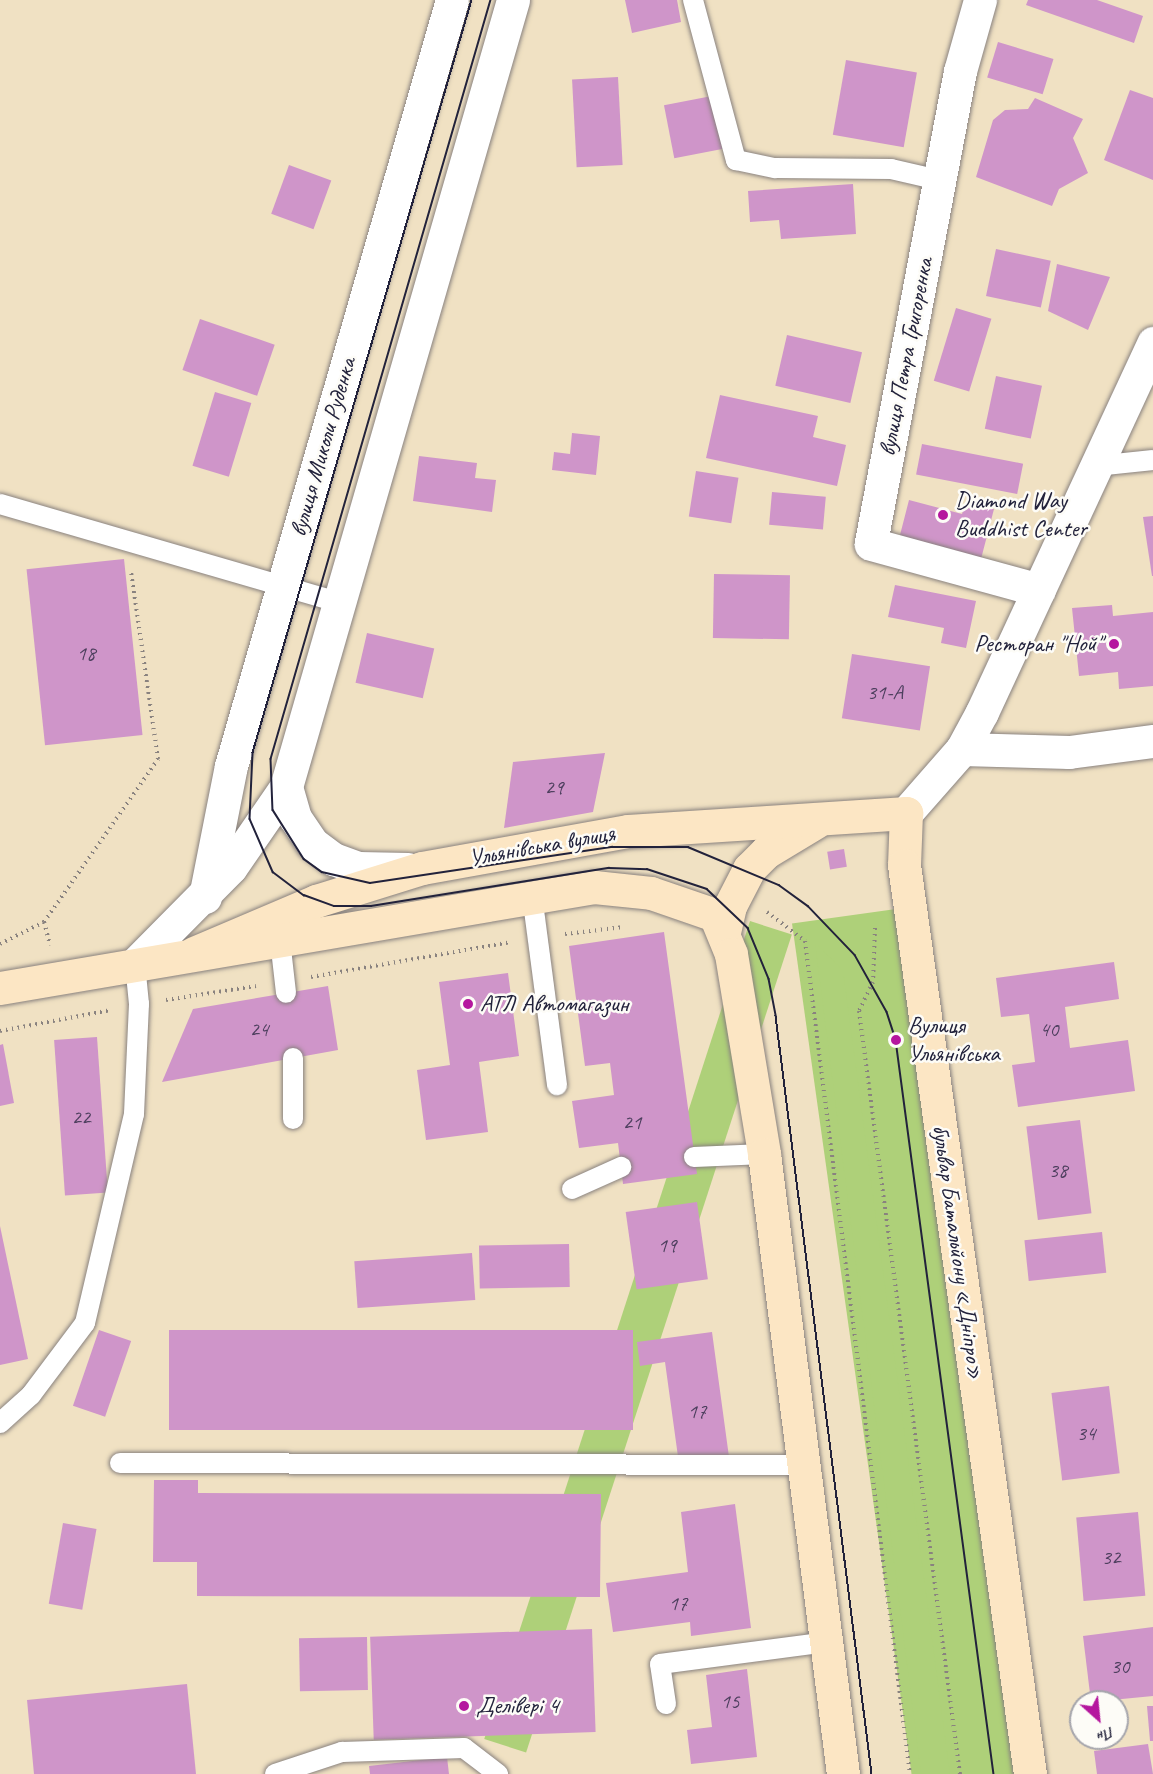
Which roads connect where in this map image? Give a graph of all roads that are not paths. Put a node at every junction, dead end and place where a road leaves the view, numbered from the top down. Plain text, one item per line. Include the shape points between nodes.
1 (452, 0) edge
2 (513, 0) edge
3 (693, 0) edge
4 (980, 0) edge
5 (939, 180) junction
6 (1153, 343) edge
7 (1153, 460) edge
8 (1096, 466) junction
9 (2, 505) edge
10 (282, 586) junction
11 (1039, 590) junction
12 (337, 602) junction
13 (1153, 741) edge
14 (962, 749) junction
15 (286, 787) junction
16 (906, 813) junction
17 (823, 818) junction
18 (422, 868) junction
19 (532, 895) junction
20 (205, 897) junction
21 (720, 924) junction
22 (280, 940) junction
23 (194, 953) junction
24 (135, 964) junction
25 (286, 987) road end
26 (0, 988) edge
27 (293, 1058) dead end
28 (557, 1085) dead end
29 (293, 1119) dead end
30 (764, 1154) junction
31 (694, 1157) dead end
32 (621, 1167) dead end
33 (572, 1189) dead end
34 (0, 1423) edge
35 (120, 1463) dead end
36 (804, 1465) junction
37 (826, 1642) junction
38 (666, 1704) dead end
39 (275, 1774) edge
40 (498, 1774) edge
41 (843, 1774) edge
42 (1030, 1774) edge

1 - 10 street, вулиця Миколи Руденка
2 - 12 street
3 - 5 lane via 736,160 775,168 891,169
4 - 5 street, вулиця Петра Григоренка via 960,71
5 - 11 street, вулиця Петра Григоренка via 871,544
6 - 8 street
7 - 8 lane
8 - 11 street
9 - 10 lane
10 - 12 lane
10 - 20 street, вулиця Миколи Руденка via 231,766
11 - 14 street
12 - 15 street
13 - 14 street via 1069,752
14 - 16 street
15 - 18 street via 295,818 312,843 333,860 383,871
15 - 20 street
16 - 17 street, Ульянівська вулиця
16 - 42 street, бульвар Батальйону «Дніпро» via 904,865
17 - 18 street, Ульянівська вулиця via 628,831
17 - 21 street via 789,836 749,868
18 - 23 street, Ульянівська вулиця via 316,901
19 - 21 street, Ульянівська вулиця via 622,888
19 - 22 street, Ульянівська вулиця
19 - 28 lane
20 - 24 street
21 - 30 street
22 - 23 street, Ульянівська вулиця
22 - 25 lane
23 - 24 street, Ульянівська вулиця
24 - 26 street, Ульянівська вулиця
24 - 34 lane via 139,1004 134,1114 85,1323 31,1395
27 - 29 lane
30 - 31 lane
30 - 36 street
32 - 33 lane
35 - 36 lane
36 - 37 street
37 - 38 lane via 660,1664
37 - 41 street
39 - 40 lane via 342,1752 464,1748

